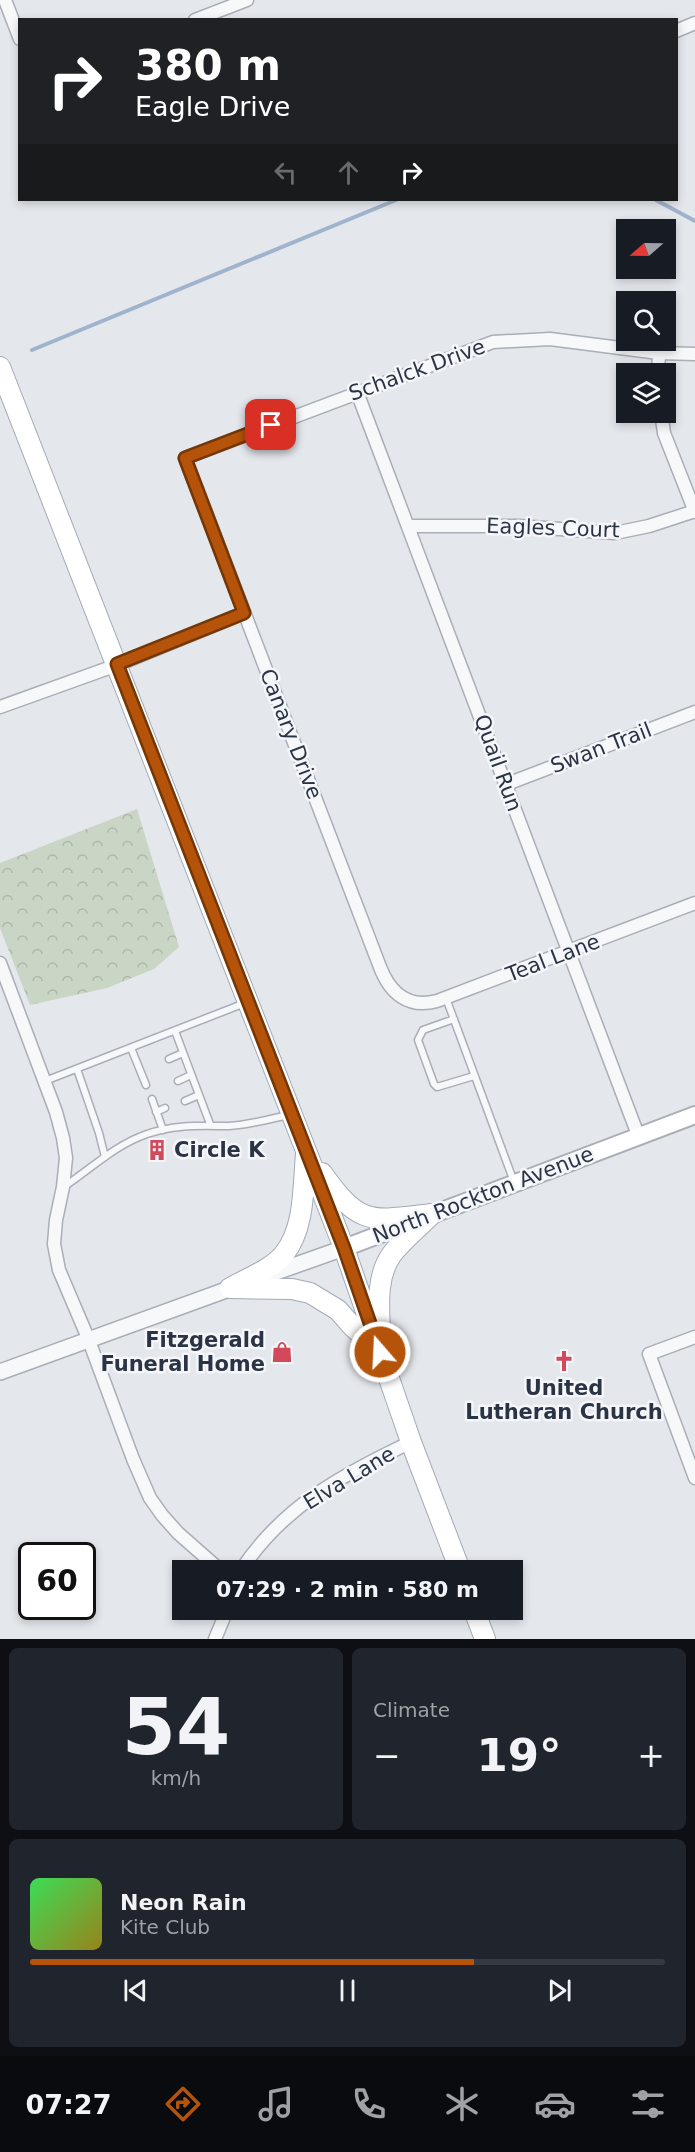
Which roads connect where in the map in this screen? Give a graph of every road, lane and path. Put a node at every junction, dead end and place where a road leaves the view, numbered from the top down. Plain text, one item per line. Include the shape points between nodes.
1 (5, 0) edge
2 (247, 0) edge
3 (200, 18) edge
4 (695, 23) edge
5 (678, 30) edge
6 (18, 34) edge
7 (659, 353) junction
8 (695, 354) edge
9 (659, 363) edge
10 (0, 367) edge
11 (357, 392) junction
12 (663, 423) edge
13 (185, 458) joint
14 (695, 512) edge
15 (409, 526) junction
16 (244, 613) junction
17 (117, 664) junction
18 (0, 707) edge
19 (695, 712) edge
20 (507, 784) junction
21 (695, 903) edge
22 (567, 952) junction
23 (0, 963) edge
24 (446, 998) junction
25 (409, 1000) joint
26 (249, 1002) junction
27 (454, 1019) junction
28 (175, 1031) junction
29 (131, 1048) junction
30 (183, 1053) junction
31 (169, 1059) dead end
32 (149, 1068) dead end
33 (77, 1069) junction
34 (141, 1071) junction
35 (192, 1075) junction
36 (474, 1076) junction
37 (45, 1081) junction
38 (178, 1081) dead end
39 (146, 1085) dead end
40 (199, 1095) junction
41 (152, 1099) dead end
42 (185, 1101) dead end
43 (165, 1108) dead end
44 (156, 1112) junction
45 (292, 1114) junction
46 (695, 1115) edge
47 (210, 1124) junction
48 (163, 1130) junction
49 (638, 1135) junction
50 (307, 1152) junction
51 (105, 1157) junction
52 (515, 1183) junction
53 (63, 1187) junction
54 (432, 1214) junction
55 (344, 1248) junction
56 (230, 1288) junction
57 (695, 1337) edge
58 (88, 1338) junction
59 (380, 1352) junction
60 (0, 1371) edge
61 (411, 1442) junction
62 (695, 1478) edge
63 (209, 1560) edge
64 (249, 1560) edge
65 (455, 1560) edge
66 (223, 1620) edge
67 (478, 1620) edge
68 (216, 1639) edge
69 (485, 1639) edge

1 - 6 street
2 - 3 street
4 - 5 street
7 - 8 street, Schalck Drive
7 - 9 street
7 - 11 street, Schalck Drive via 550,339 493,342
10 - 17 main road
11 - 13 street, Schalck Drive
11 - 15 street, Quail Run
12 - 14 street
13 - 16 street, Canary Drive
14 - 15 street, Eagles Court via 615,533 518,526
15 - 20 street, Quail Run
16 - 17 street
16 - 25 street, Canary Drive via 384,977 389,988
17 - 18 street
17 - 26 main road
19 - 20 street, Swan Trail
20 - 22 street, Quail Run
21 - 22 street, Teal Lane
22 - 24 street, Teal Lane
22 - 49 street, Quail Run
23 - 37 street
24 - 25 street, Teal Lane via 427,1003
24 - 27 lane
26 - 28 lane
26 - 45 main road
27 - 36 lane
27 - 36 lane via 423,1030 418,1040 437,1087
28 - 29 lane
28 - 30 lane
29 - 33 lane
29 - 34 lane
30 - 31 lane
30 - 35 lane
32 - 34 lane
33 - 37 lane
33 - 51 lane
34 - 39 lane
35 - 38 lane
35 - 40 lane
36 - 52 lane
37 - 53 street via 63,1138
40 - 42 lane
40 - 47 lane
41 - 44 lane
43 - 44 lane
44 - 48 lane
45 - 47 lane via 230,1126
45 - 50 main road
46 - 49 main road, North Rockton Avenue
47 - 48 lane
48 - 51 lane via 121,1145
49 - 52 main road, North Rockton Avenue
50 - 54 main road via 333,1189 364,1217 380,1220
50 - 55 main road
50 - 56 main road via 299,1221 293,1239 274,1263
51 - 53 lane
52 - 54 main road, North Rockton Avenue
53 - 58 street via 54,1244 60,1270
54 - 55 main road, North Rockton Avenue
54 - 59 main road via 392,1255 382,1275
55 - 56 street, North Rockton Avenue
55 - 59 main road
56 - 58 street, North Rockton Avenue
56 - 59 main road via 310,1293 338,1310
57 - 62 street via 649,1354
58 - 60 street, North Rockton Avenue
58 - 63 street via 150,1498 178,1533
59 - 61 main road
61 - 64 street, Elva Lane via 310,1497
61 - 65 main road
66 - 68 street
67 - 69 main road

